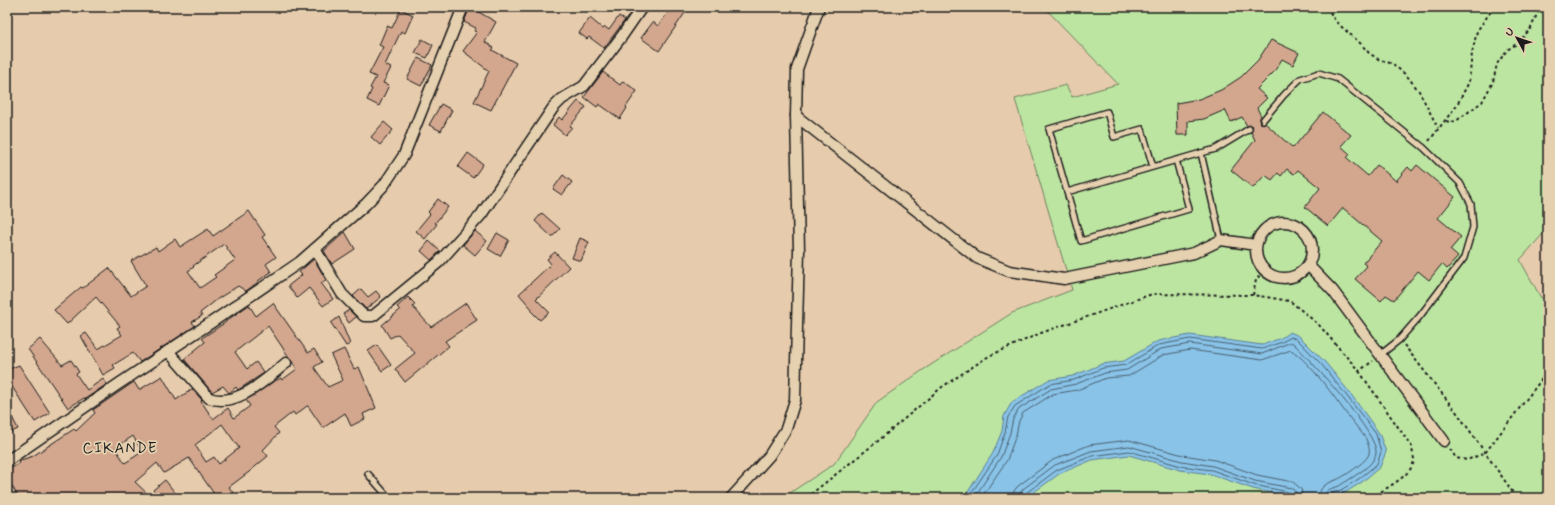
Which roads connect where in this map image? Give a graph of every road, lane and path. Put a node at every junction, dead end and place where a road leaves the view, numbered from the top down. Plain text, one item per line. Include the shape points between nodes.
1 (464, 7) edge
2 (642, 7) edge
3 (819, 7) edge
4 (1327, 7) edge
5 (1494, 7) edge
6 (1540, 7) edge
7 (796, 116) junction
8 (1263, 120) dead end
9 (1446, 121) junction
10 (1438, 128) junction
11 (1249, 129) dead end
12 (1424, 148) junction
13 (1200, 153) junction
14 (1176, 160) junction
15 (1153, 167) junction
16 (1067, 192) junction
17 (1221, 240) junction
18 (1256, 245) junction
19 (315, 249) junction
20 (1308, 265) junction
21 (1264, 270) junction
22 (1253, 295) junction
23 (1399, 340) junction
24 (168, 351) junction
25 (1380, 355) junction
26 (286, 363) dead end
27 (1359, 371) junction
28 (1548, 371) edge
29 (1444, 441) joint
30 (1485, 453) junction
31 (7, 461) edge
32 (368, 474) dead end
33 (389, 498) edge
34 (732, 498) edge
35 (806, 498) edge
36 (1372, 498) edge
37 (1513, 498) edge

1 - 19 street via 404,155 384,185
2 - 19 street via 584,86 562,99 553,108 481,215 439,262 384,308 373,316 364,316 342,294
3 - 7 street via 797,69
4 - 10 path via 1335,22 1369,53 1393,64 1407,76 1419,91
5 - 9 path via 1477,31 1469,82
6 - 9 path via 1531,28 1518,43 1507,50 1497,64 1493,82 1482,102 1456,120
7 - 17 street via 977,258 1009,272 1064,279 1194,253
7 - 34 street via 800,251 795,400 786,429 769,456
8 - 12 lane via 1300,79 1319,73 1338,79
9 - 10 path
10 - 12 path
11 - 13 lane via 1216,150
12 - 23 lane via 1460,183 1471,204 1473,227 1464,258
13 - 14 lane
13 - 17 lane
14 - 15 lane
14 - 16 lane via 1189,209 1153,220 1081,241
15 - 16 lane
15 - 16 lane via 1142,129 1114,138 1107,112 1049,129
17 - 18 street
18 - 20 street via 1262,232 1273,224 1296,225 1308,235 1311,242 1312,250
18 - 21 street via 1257,258
19 - 24 street via 300,262
20 - 21 street via 1291,278 1276,278
20 - 25 street via 1333,291
21 - 22 path via 1256,280
22 - 27 path via 1290,301 1318,324
22 - 35 path via 1152,294 1034,336 989,356 942,387
23 - 25 lane
23 - 30 path via 1458,414
24 - 26 street via 209,398 217,401 232,399 256,388
24 - 31 street
25 - 27 path
25 - 29 street
27 - 36 path via 1412,447 1414,460 1411,469 1403,477
28 - 30 path
29 - 30 path via 1456,458 1467,460
30 - 37 path via 1512,491
32 - 33 lane

